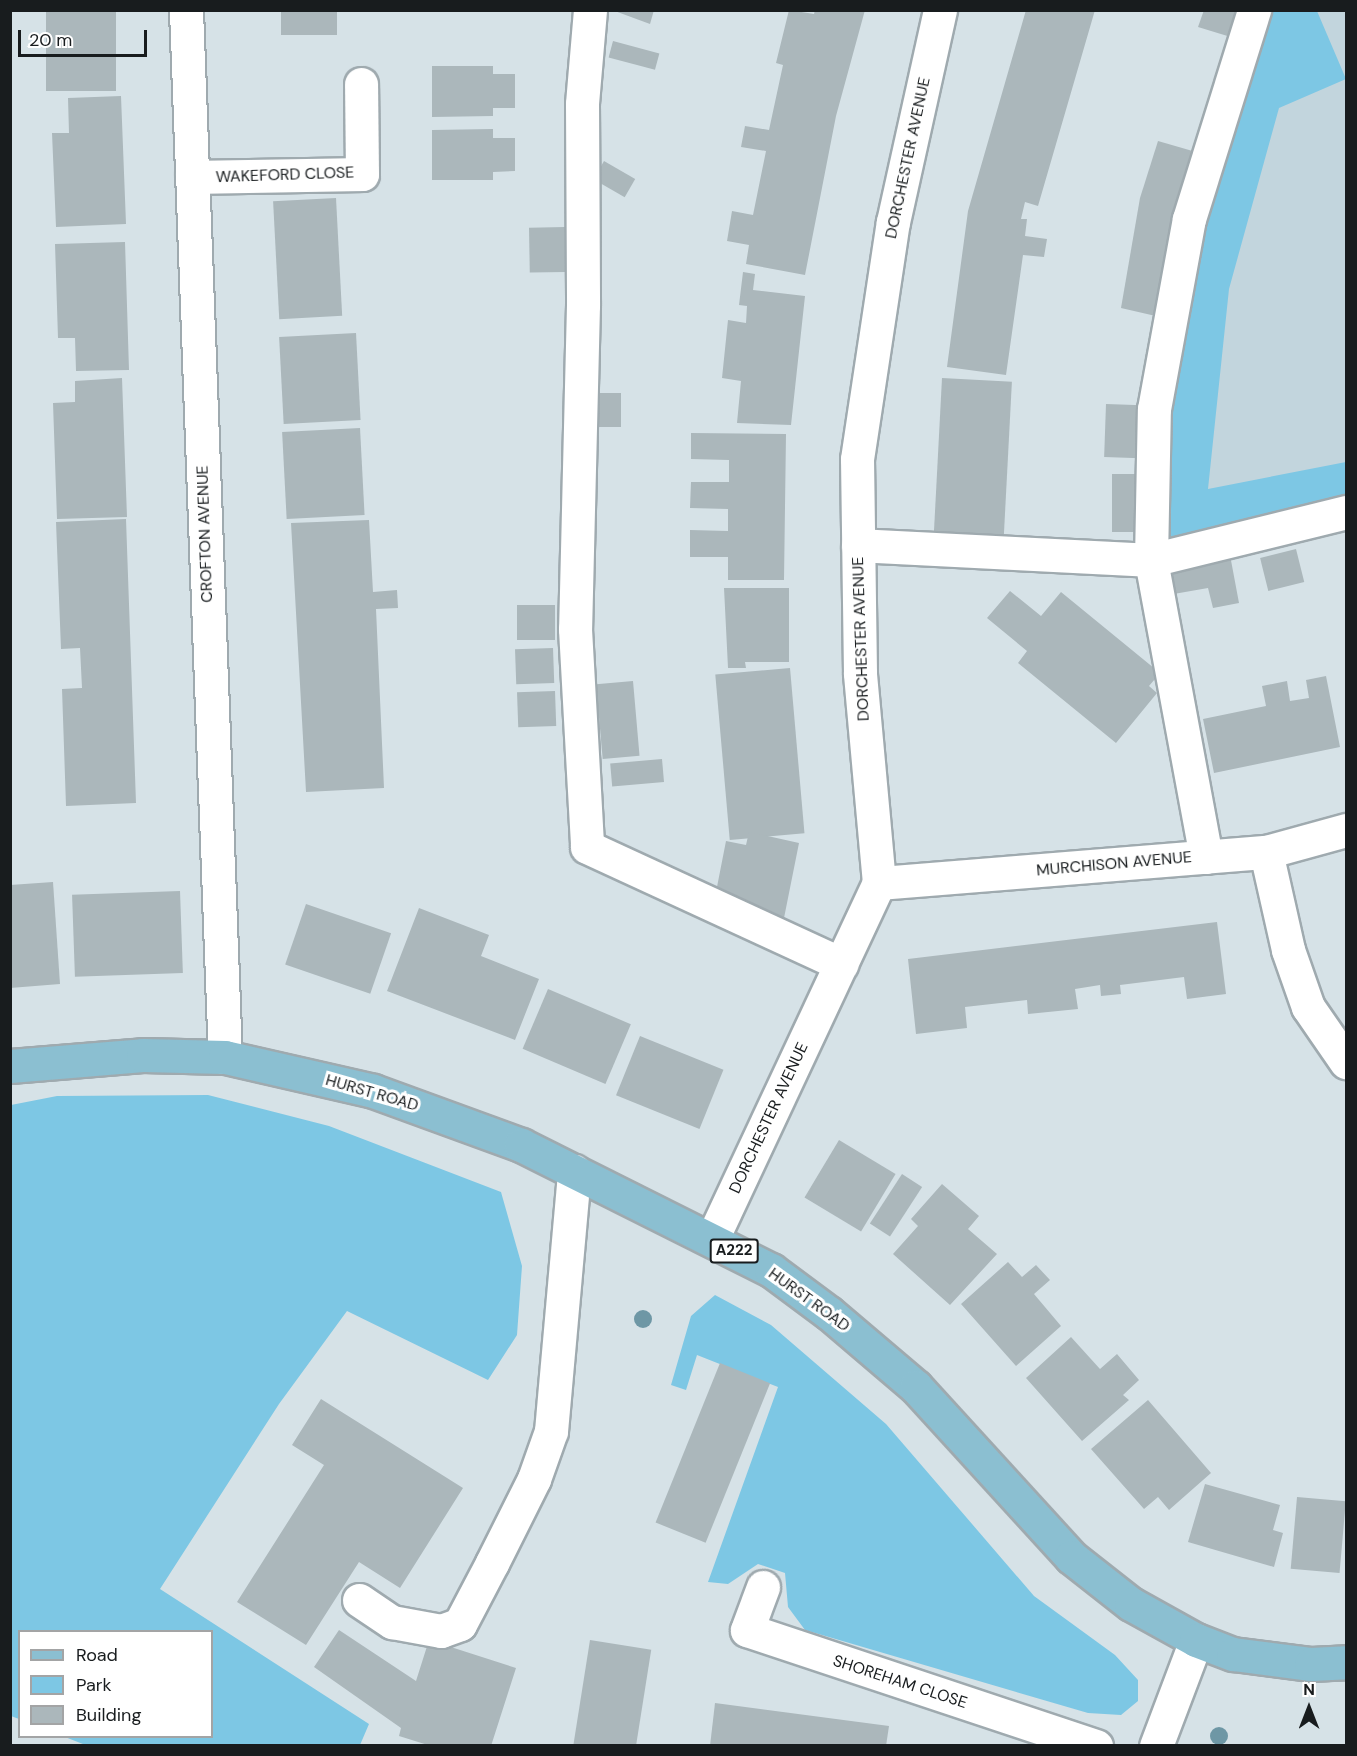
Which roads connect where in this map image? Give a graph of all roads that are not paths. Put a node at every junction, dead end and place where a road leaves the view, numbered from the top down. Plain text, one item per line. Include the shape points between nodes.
1 (186, 10) edge
2 (590, 10) edge
3 (940, 10) edge
4 (1254, 10) edge
5 (361, 84) dead end
6 (192, 177) junction
7 (1347, 512) edge
8 (858, 545) junction
9 (1150, 560) junction
10 (1347, 830) edge
11 (1266, 852) junction
12 (1206, 857) junction
13 (879, 883) junction
14 (841, 964) junction
15 (225, 1057) junction
16 (1347, 1062) edge
17 (10, 1066) edge
18 (574, 1171) junction
19 (712, 1239) junction
20 (763, 1587) dead end
21 (359, 1600) dead end
22 (1196, 1640) junction
23 (1347, 1662) edge
24 (1096, 1746) edge
25 (1156, 1746) edge

1 - 6 street, CROFTON AVENUE
2 - 14 street via 582,104 583,305 575,629 587,847
3 - 8 street, DORCHESTER AVENUE via 893,222 857,459
4 - 9 street via 1190,219 1170,320 1154,409
5 - 6 street, WAKEFORD CLOSE via 362,174
6 - 15 street, CROFTON AVENUE
7 - 9 street
8 - 9 street
8 - 13 street, DORCHESTER AVENUE via 860,674
9 - 12 street
10 - 11 street, MURCHISON AVENUE
11 - 12 street, MURCHISON AVENUE
11 - 16 street via 1287,950 1308,1007
12 - 13 street, MURCHISON AVENUE
13 - 14 street, DORCHESTER AVENUE
14 - 19 street, DORCHESTER AVENUE
15 - 17 main road, HURST ROAD / A222 via 143,1055
15 - 18 main road, HURST ROAD / A222 via 373,1091 472,1125
18 - 19 main road, HURST ROAD / A222
18 - 21 street via 551,1431 547,1450 497,1553 460,1624 441,1631 392,1622
19 - 22 main road, HURST ROAD / A222 via 771,1270 858,1335 916,1387 1071,1557 1131,1604
20 - 24 street, SHOREHAM CLOSE via 747,1630
22 - 23 main road, HURST ROAD / A222 via 1270,1661
22 - 25 street

